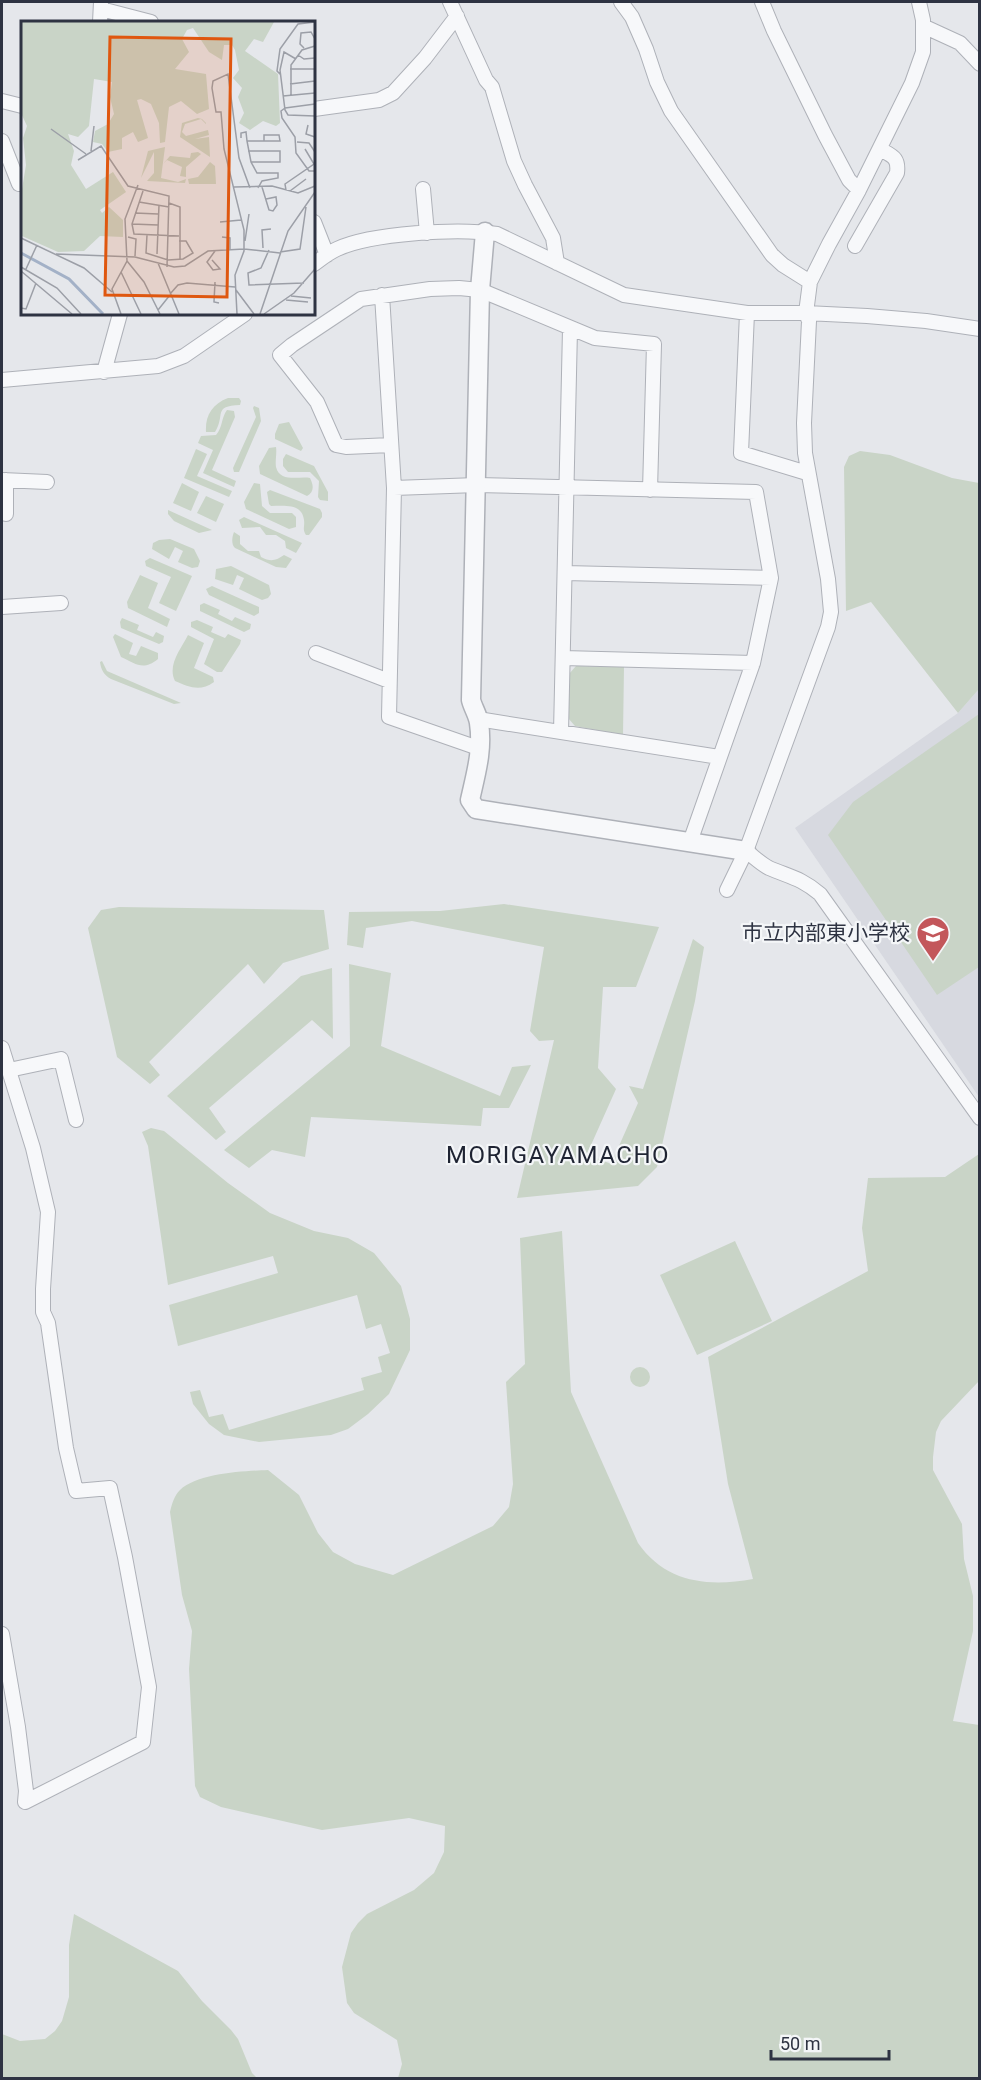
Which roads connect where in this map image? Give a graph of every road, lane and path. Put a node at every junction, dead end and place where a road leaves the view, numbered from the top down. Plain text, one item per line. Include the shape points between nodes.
1 (450, 2) edge
2 (466, 2) edge
3 (621, 2) edge
4 (762, 2) edge
5 (920, 2) edge
6 (100, 11) edge
7 (457, 16) junction
8 (149, 21) edge
9 (923, 26) junction
10 (980, 64) edge
11 (2, 101) edge
12 (21, 106) edge
13 (315, 109) edge
14 (2, 141) edge
15 (880, 149) junction
16 (19, 184) dead end
17 (423, 189) dead end
18 (859, 190) junction
19 (315, 225) edge
20 (427, 232) junction
21 (485, 232) junction
22 (855, 246) dead end
23 (327, 255) junction
24 (315, 263) edge
25 (557, 263) junction
26 (810, 282) junction
27 (480, 290) junction
28 (382, 295) junction
29 (806, 313) junction
30 (747, 314) junction
31 (120, 315) edge
32 (244, 315) edge
33 (570, 329) junction
34 (980, 329) edge
35 (104, 372) junction
36 (2, 380) edge
37 (391, 445) junction
38 (807, 473) junction
39 (4, 480) edge
40 (47, 482) dead end
41 (477, 485) junction
42 (394, 488) junction
43 (567, 488) junction
44 (650, 490) junction
45 (6, 514) dead end
46 (565, 573) junction
47 (771, 578) junction
48 (61, 603) dead end
49 (2, 607) edge
50 (316, 653) dead end
51 (563, 658) junction
52 (753, 663) junction
53 (389, 681) junction
54 (478, 719) junction
55 (561, 732) junction
56 (481, 749) junction
57 (719, 758) junction
58 (690, 842) junction
59 (746, 851) junction
60 (727, 890) dead end
61 (2, 1048) edge
62 (9, 1070) junction
63 (980, 1118) edge
64 (76, 1120) dead end
65 (2, 1634) edge

1 - 7 street
2 - 7 street
3 - 26 street via 632,16 671,111 772,255
4 - 18 street via 830,144 849,180
5 - 9 street
6 - 8 street
7 - 13 street via 393,93 379,100
7 - 25 street via 492,87 514,160 553,238
9 - 10 street via 960,43
9 - 15 street via 923,52
11 - 12 street
14 - 16 street
15 - 18 street
15 - 22 street via 895,158 897,173
17 - 20 street
18 - 26 street
19 - 23 street
20 - 21 street
20 - 23 street via 355,243
21 - 25 street
21 - 27 street
23 - 24 street
25 - 30 street via 624,295
26 - 29 street
27 - 28 street via 430,289
27 - 33 street
27 - 41 street
28 - 37 street
28 - 37 street via 361,299 280,355 317,402 336,445
29 - 30 street
29 - 34 street via 926,321
29 - 38 street
30 - 38 street via 741,453
31 - 35 street
32 - 35 street via 170,363
33 - 43 street
33 - 44 street via 595,338 654,344
35 - 36 street
37 - 42 street
38 - 59 street via 831,612
39 - 40 street
39 - 45 street
41 - 42 street
41 - 43 street
41 - 54 street via 471,700
42 - 53 street
43 - 44 street
43 - 46 street
44 - 47 street via 756,492
46 - 47 street
46 - 51 street
47 - 52 street
48 - 49 street
50 - 53 street
51 - 52 street
51 - 55 street
52 - 57 street
53 - 56 street via 389,717
54 - 55 street
54 - 56 street
55 - 57 street
56 - 58 street via 470,800 476,809
57 - 58 street
58 - 59 street
59 - 60 street
59 - 63 street via 767,867 808,884 820,894
61 - 62 street
62 - 64 street via 61,1059
62 - 65 street via 48,1212 43,1312 76,1491 110,1488 125,1557 149,1687 143,1742 25,1802 18,1727

